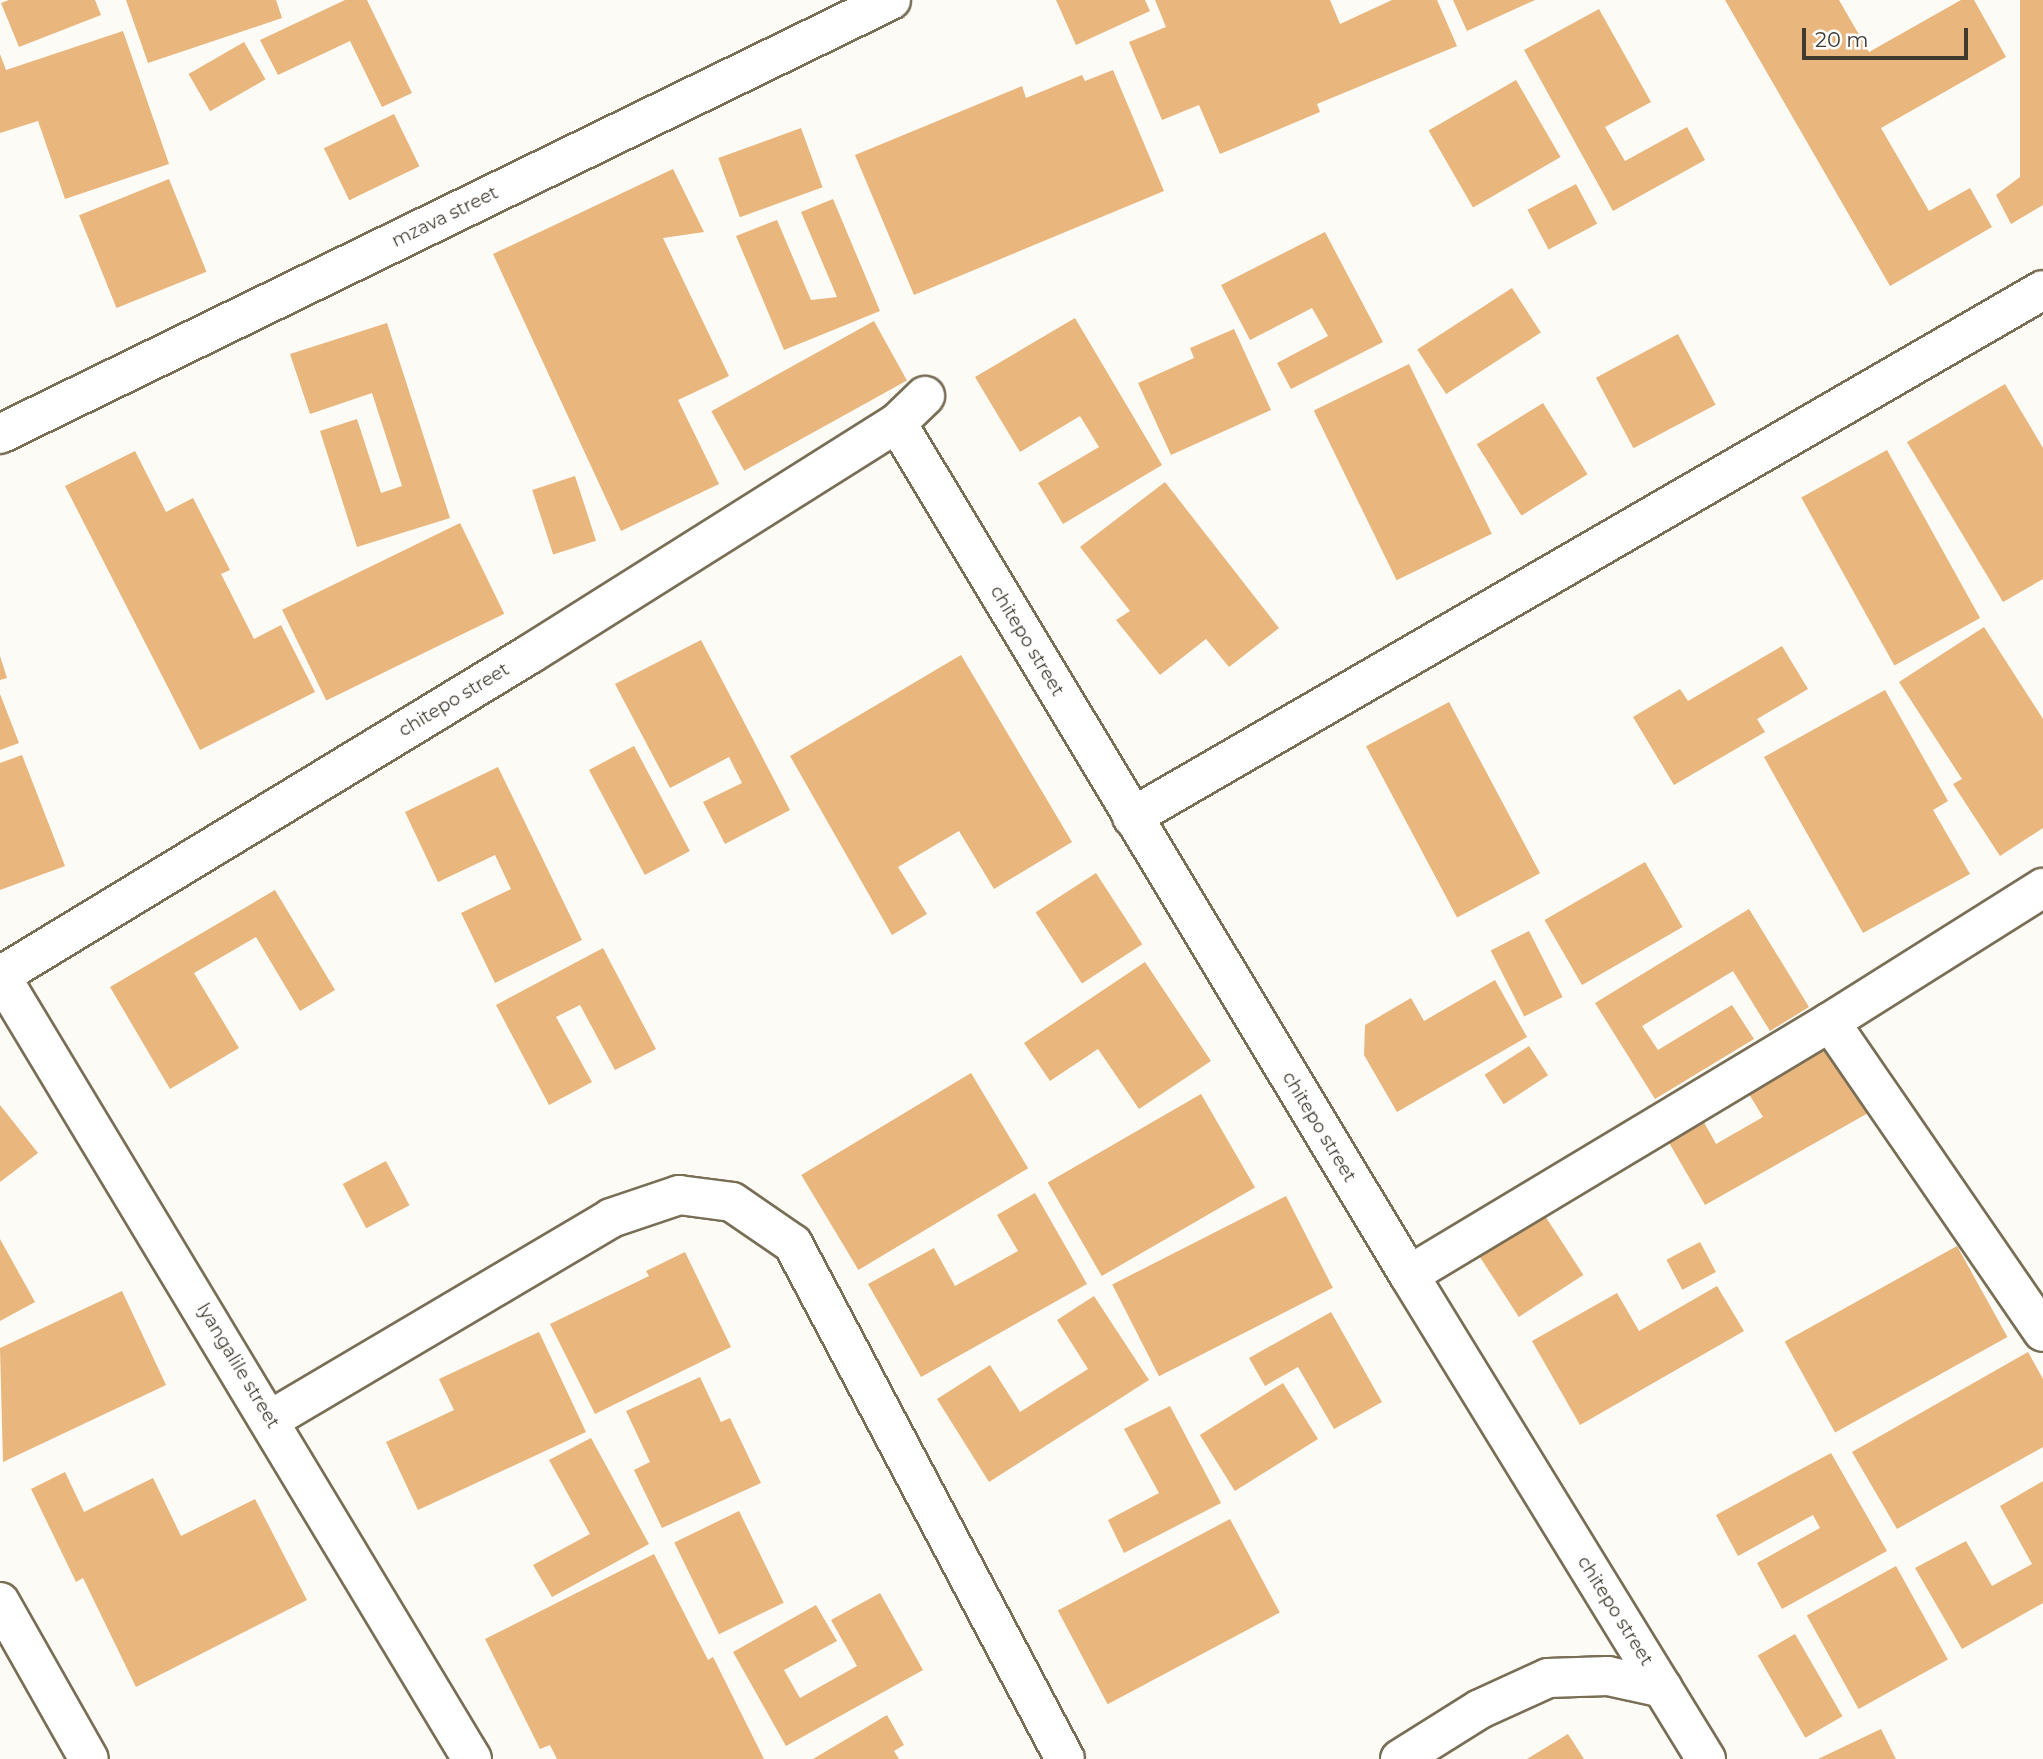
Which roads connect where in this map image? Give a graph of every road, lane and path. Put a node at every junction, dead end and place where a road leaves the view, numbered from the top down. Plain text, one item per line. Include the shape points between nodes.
1 (891, 0) edge
2 (2043, 289) edge
3 (925, 396) dead end
4 (897, 423) junction
5 (0, 434) edge
6 (1132, 817) junction
7 (2043, 888) edge
8 (0, 975) edge
9 (1830, 1022) junction
10 (1409, 1275) junction
11 (2043, 1332) edge
12 (270, 1420) junction
13 (0, 1602) edge
14 (1663, 1688) junction
15 (89, 1759) edge
16 (472, 1759) edge
17 (1065, 1759) edge
18 (1400, 1759) edge
19 (1706, 1759) edge

1 - 5 street, mzava street
2 - 6 street
3 - 4 street
4 - 6 street, chitepo street
4 - 8 street, chitepo street via 530,654
6 - 10 street, chitepo street
7 - 9 street
8 - 12 street, lyangalile street
9 - 10 street
9 - 11 street
10 - 14 street, chitepo street
12 - 16 street, lyangalile street
12 - 17 street via 611,1217 679,1195 732,1202 793,1244
13 - 15 street
14 - 18 street via 1608,1676 1548,1678 1480,1709
14 - 19 street, chitepo street

